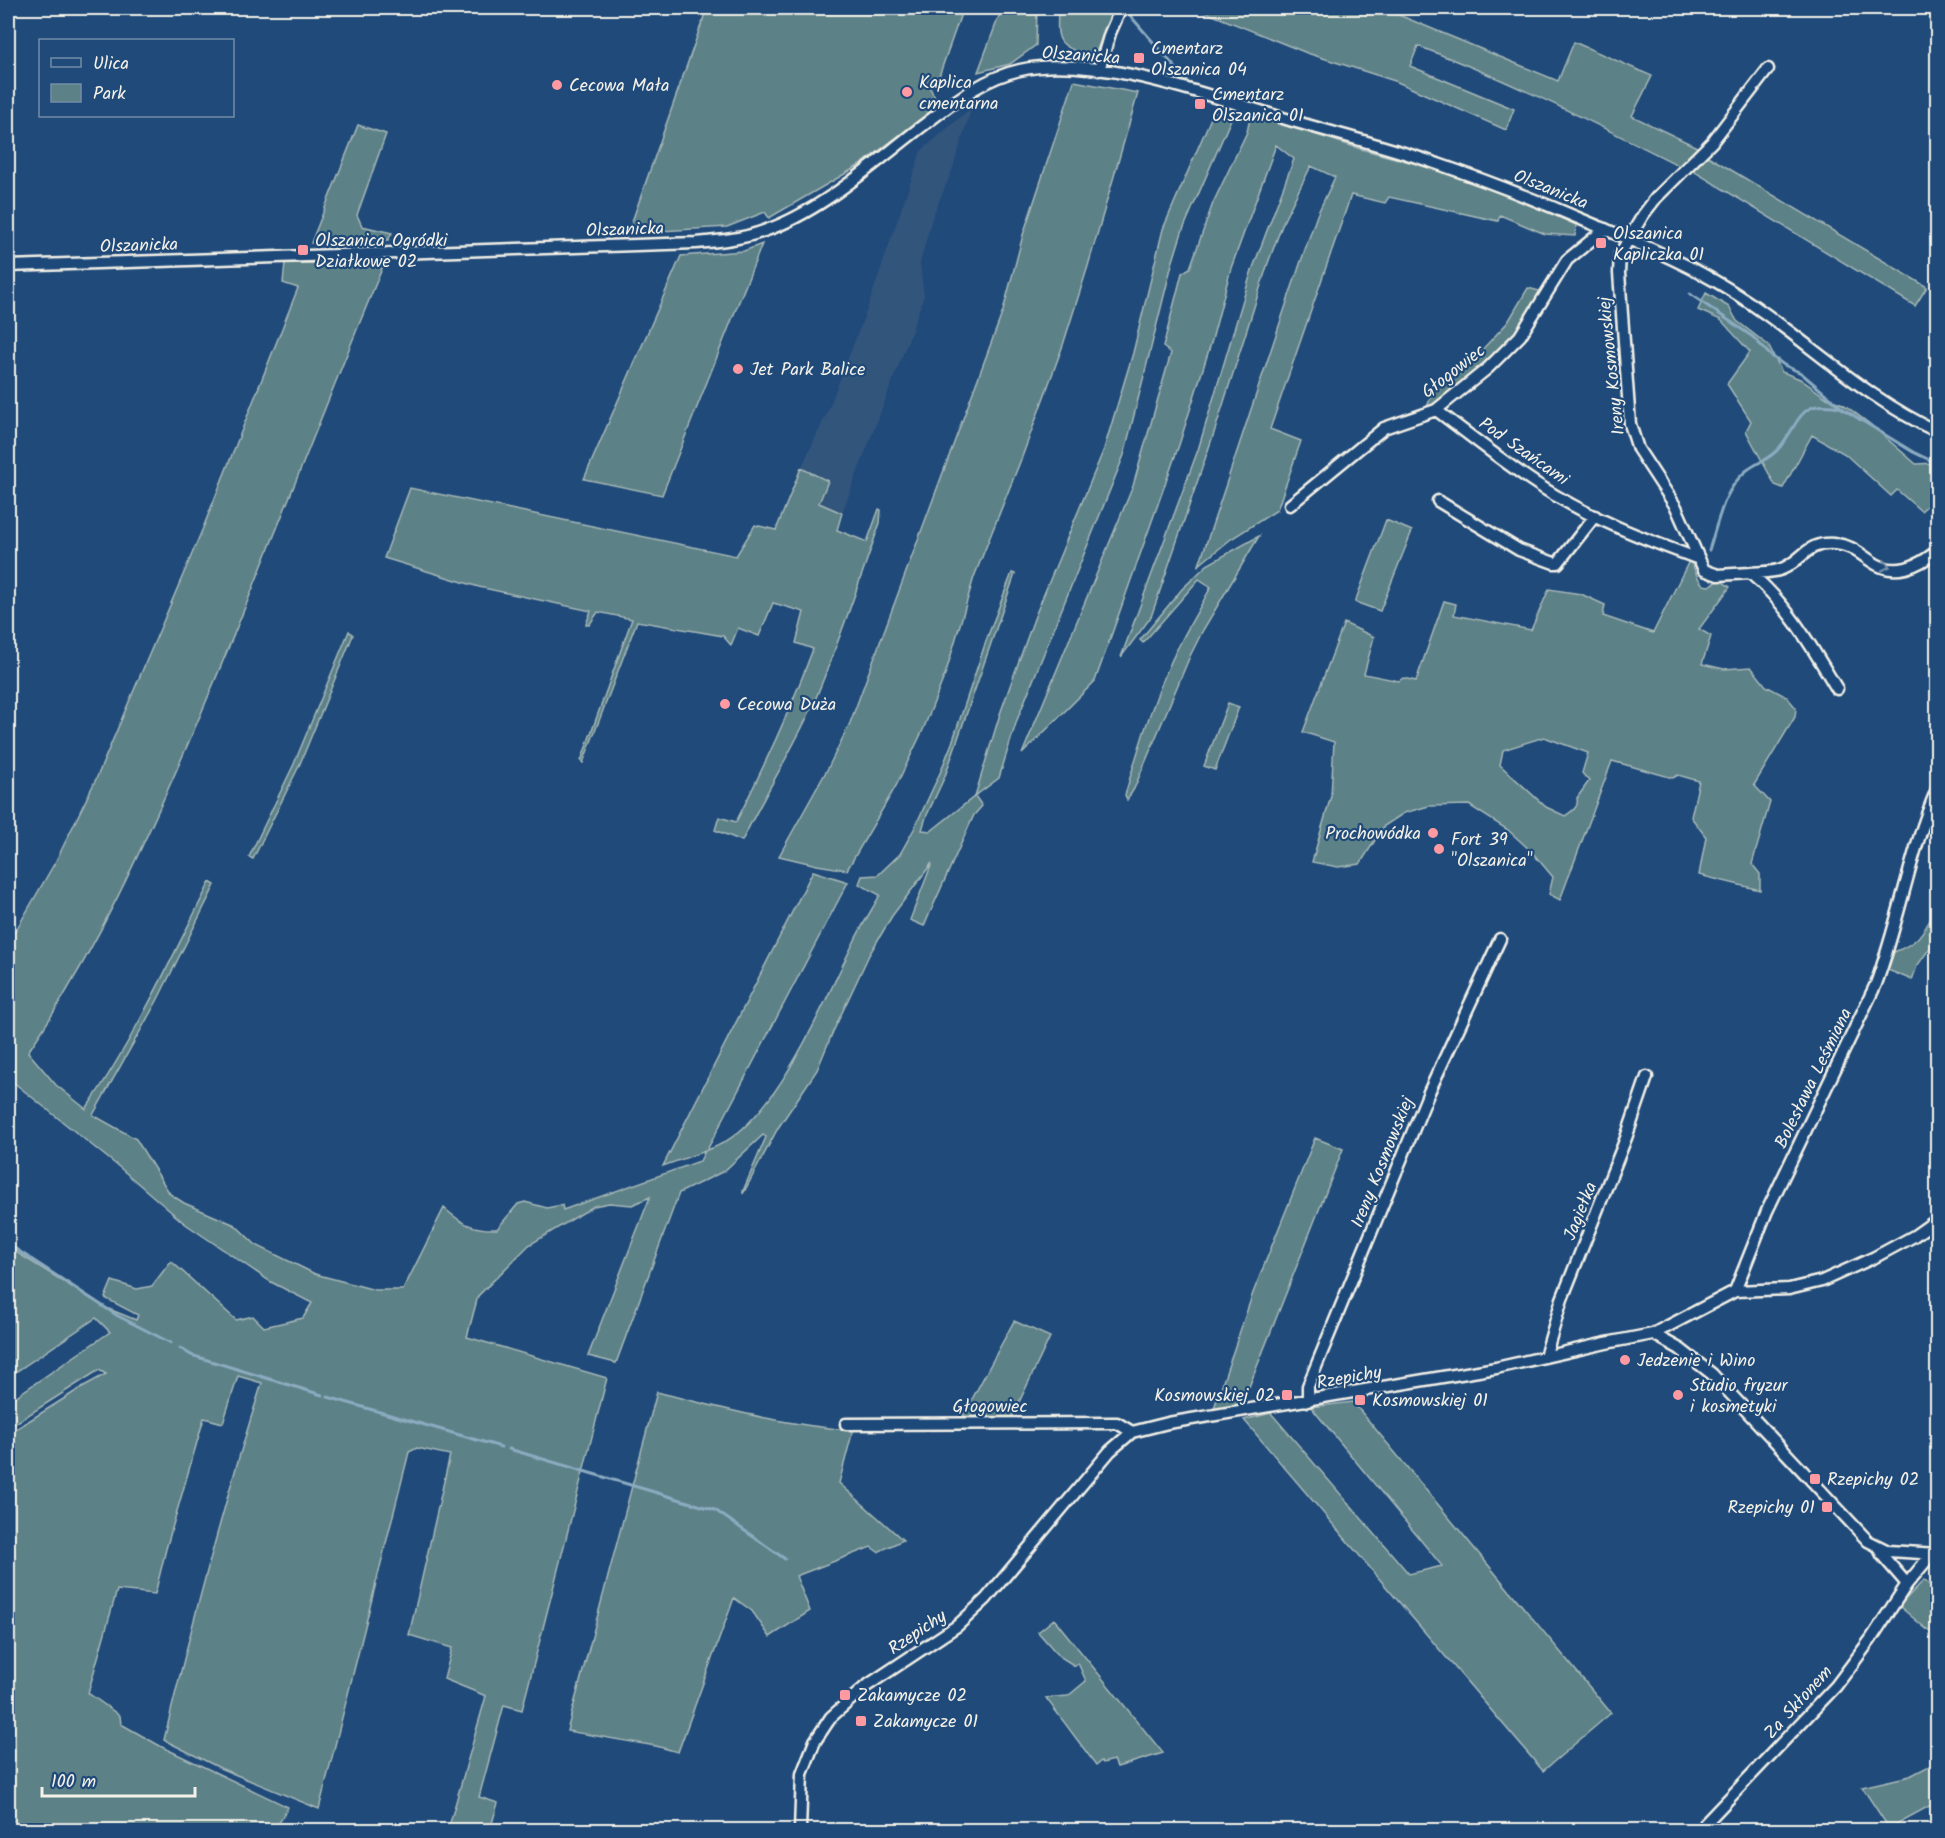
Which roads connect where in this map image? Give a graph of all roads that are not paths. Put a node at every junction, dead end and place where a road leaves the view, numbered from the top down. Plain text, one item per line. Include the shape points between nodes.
1 (1121, 8) edge
2 (1768, 69) dead end
3 (1099, 70) junction
4 (1605, 229) junction
5 (1628, 238) junction
6 (8, 266) edge
7 (1436, 410) junction
8 (1938, 432) edge
9 (1438, 501) dead end
10 (1290, 504) dead end
11 (1595, 516) junction
12 (1938, 550) edge
13 (1699, 559) junction
14 (1750, 573) junction
15 (1837, 689) dead end
16 (1938, 787) edge
17 (1500, 939) dead end
18 (1647, 1077) dead end
19 (1938, 1219) edge
20 (1734, 1291) junction
21 (1653, 1334) junction
22 (1545, 1357) junction
23 (1308, 1401) junction
24 (846, 1424) dead end
25 (1132, 1432) junction
26 (1878, 1547) junction
27 (1934, 1554) edge
28 (1907, 1584) junction
29 (800, 1830) edge
30 (1699, 1830) edge

1 - 3 street
2 - 5 street, Ireny Kosmowskiej via 1712,142 1656,198
3 - 4 street, Olszanicka via 1169,84 1434,163
3 - 6 street, Olszanicka via 1037,68 992,79 956,101 812,208 775,227 738,238
4 - 5 street, Olszanicka
4 - 7 street, Głogowiec via 1567,260 1520,336
5 - 8 street, Olszanicka via 1718,283 1871,395
5 - 13 street, Ireny Kosmowskiej via 1620,254 1619,273 1630,424 1638,449 1676,507
7 - 10 street, Głogowiec via 1384,428
7 - 11 street, Pod Szańcami via 1540,486
9 - 11 street via 1519,550 1554,563 1558,563
11 - 13 street, Pod Szańcami
14 -> 12 street via 1782,569 1813,547 1834,544 1848,546 1873,563 1892,569 1922,563
13 - 14 street via 1704,570 1718,575
14 - 15 street via 1776,597
16 - 20 street, Bolesława Leśmiana via 1915,847 1890,947 1876,984 1767,1211
17 - 23 street, Ireny Kosmowskiej via 1396,1168 1308,1386
18 - 22 street, Jagiełka via 1562,1299
19 - 20 street via 1875,1257 1822,1281 1789,1289
20 - 21 street
21 - 22 street, Rzepichy
21 - 26 street via 1712,1374 1848,1521
22 - 23 street, Rzepichy
23 - 25 street, Rzepichy
24 - 25 street, Głogowiec via 1095,1422 1117,1424
25 - 29 street, Rzepichy via 1110,1451 986,1599 957,1626 866,1687 831,1717 815,1741 802,1774
26 - 27 street via 1901,1553
26 - 28 street
27 - 28 street, Za Skłonem
28 - 30 street, Za Skłonem via 1836,1686

